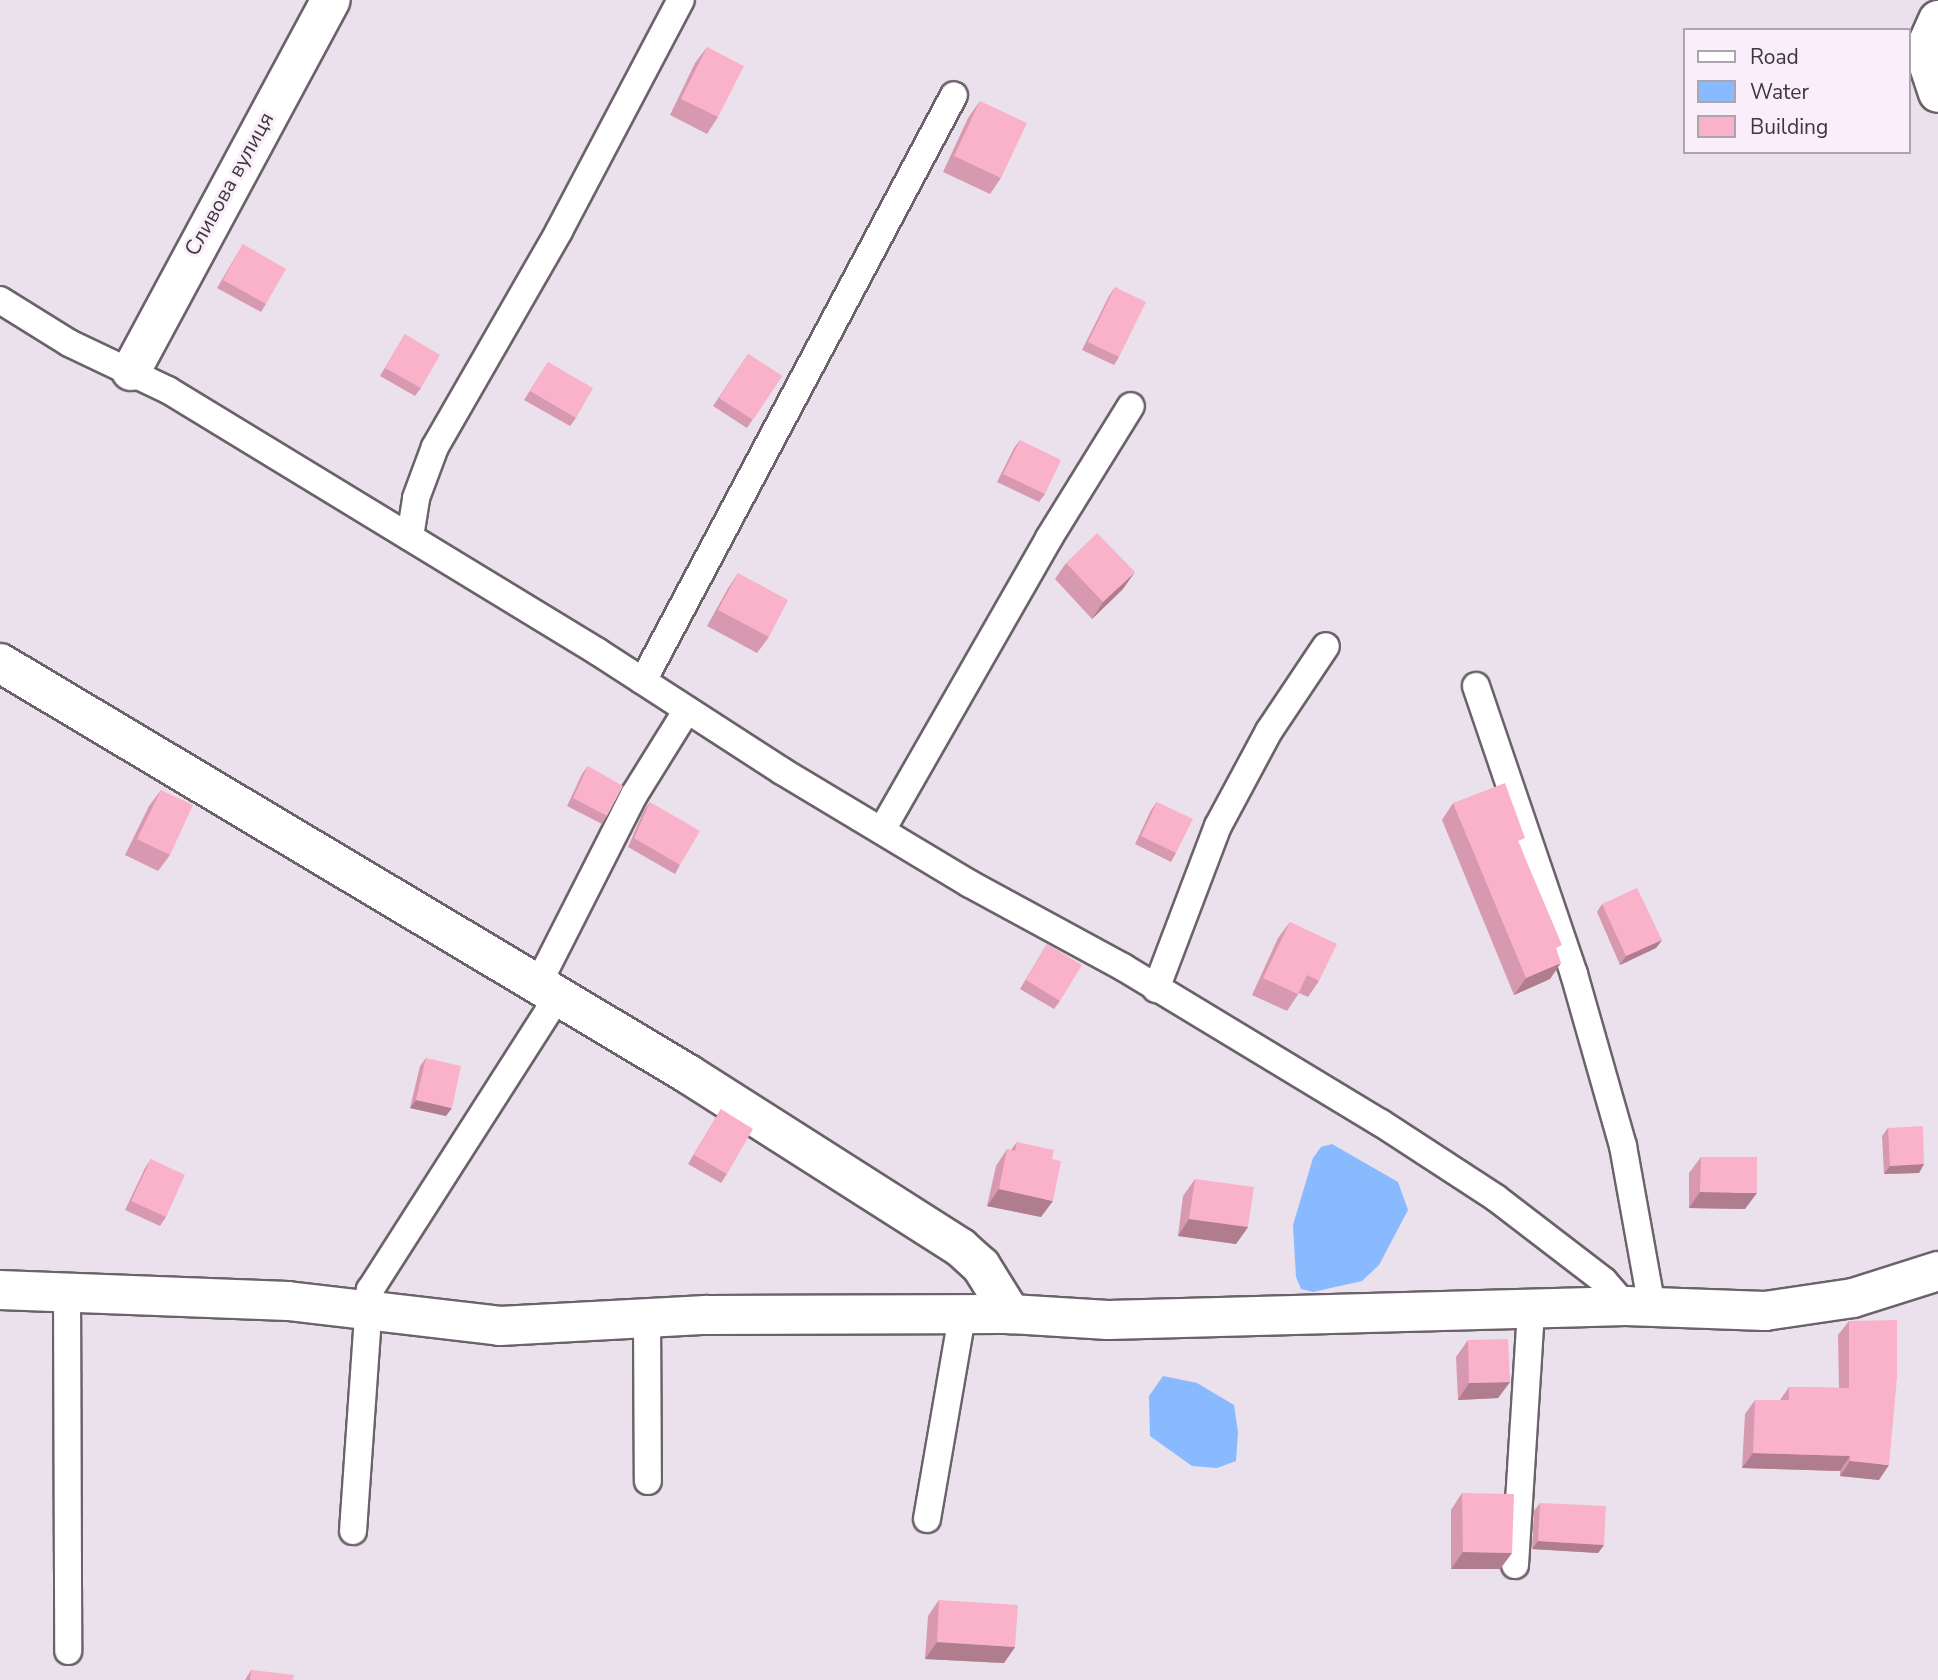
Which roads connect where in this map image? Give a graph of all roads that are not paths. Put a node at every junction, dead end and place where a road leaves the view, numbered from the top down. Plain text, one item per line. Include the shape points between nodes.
1 (331, 0) edge
2 (681, 0) edge
3 (1930, 0) edge
4 (1938, 10) edge
5 (1938, 20) edge
6 (1938, 93) edge
7 (954, 95) dead end
8 (0, 300) edge
9 (131, 370) junction
10 (1131, 406) dead end
11 (410, 537) junction
12 (1326, 646) dead end
13 (0, 663) edge
14 (643, 681) junction
15 (1476, 686) dead end
16 (687, 709) junction
17 (882, 830) junction
18 (1156, 989) junction
19 (547, 992) junction
20 (1938, 1271) edge
21 (0, 1290) edge
22 (67, 1290) junction
23 (1639, 1307) junction
24 (1531, 1310) junction
25 (367, 1311) junction
26 (1011, 1314) junction
27 (962, 1315) junction
28 (647, 1316) junction
29 (649, 1481) dead end
30 (927, 1519) dead end
31 (353, 1531) dead end
32 (1516, 1565) dead end
33 (68, 1651) dead end

1 - 9 street, Сливова вулиця
2 - 11 lane via 559,231 435,447 416,498
3 - 4 street
5 - 6 street via 1924,51
7 - 14 lane
8 - 9 lane via 69,343
9 - 11 lane
10 - 17 lane
11 - 14 lane
12 - 18 lane via 1269,731 1218,826
13 - 19 street
14 - 16 lane
15 - 23 lane via 1574,974 1619,1133 1637,1208
16 - 17 lane
16 - 19 lane via 634,795
17 - 18 lane
18 - 23 lane via 1496,1198
19 - 25 lane via 376,1279
19 - 26 street via 740,1106 961,1248 987,1275
20 - 23 street via 1853,1298 1796,1309
21 - 22 street
22 - 25 street via 307,1302
22 - 33 lane
23 - 24 street
24 - 26 street via 1108,1320
24 - 32 lane
25 - 28 street via 500,1326
25 - 31 lane
26 - 27 street
27 - 28 street
27 - 30 lane
28 - 29 lane

